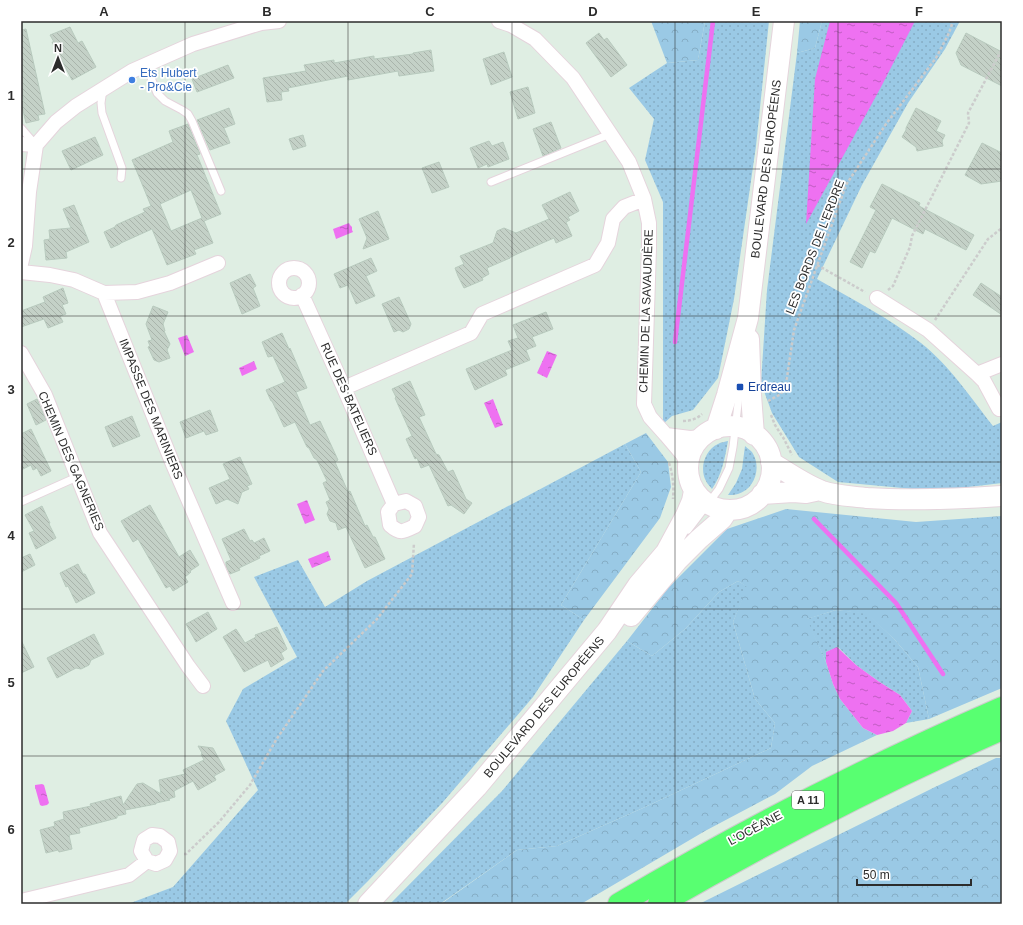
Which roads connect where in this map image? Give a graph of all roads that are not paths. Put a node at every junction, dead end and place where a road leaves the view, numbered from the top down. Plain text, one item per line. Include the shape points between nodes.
1 (279, 21) edge
2 (499, 21) edge
3 (784, 21) edge
4 (146, 65) junction
5 (104, 89) junction
6 (21, 128) edge
7 (610, 134) junction
8 (21, 144) edge
9 (36, 145) junction
10 (121, 178) dead end
11 (491, 182) dead end
12 (221, 191) dead end
13 (644, 199) junction
14 (218, 263) dead end
15 (21, 264) edge
16 (21, 272) edge
17 (104, 293) junction
18 (302, 295) dead end
19 (877, 298) road end
20 (748, 318) junction
21 (21, 353) edge
22 (1002, 364) edge
23 (977, 374) junction
24 (344, 388) junction
25 (1000, 409) dead end
26 (718, 431) junction
27 (754, 435) junction
28 (678, 442) junction
29 (771, 462) junction
30 (688, 466) junction
31 (78, 477) junction
32 (820, 490) junction
33 (762, 494) junction
34 (1002, 496) edge
35 (701, 498) junction
36 (21, 502) edge
37 (394, 504) junction
38 (728, 510) junction
39 (233, 603) dead end
40 (203, 686) dead end
41 (1002, 708) edge
42 (1002, 730) edge
43 (147, 861) junction
44 (21, 901) edge
45 (368, 904) edge
46 (372, 904) edge
47 (377, 904) edge
48 (619, 904) edge
49 (659, 904) edge

1 - 4 street via 261,23 194,44
2 - 7 street, CHEMIN DE LA SAVAUDIÈRE via 535,39 573,78
3 - 20 main road, BOULEVARD DES EUROPÉENS
4 - 5 street
4 - 12 lane via 157,93 165,101 188,114
5 - 9 street via 56,122
5 - 10 lane via 102,113 122,168
6 - 9 lane
7 - 11 lane
7 - 13 street, CHEMIN DE LA SAVAUDIÈRE via 629,162
8 - 9 street
9 - 15 street via 28,192 25,246
13 - 24 street via 624,207 613,219 608,243 595,265 482,314 471,333
13 - 28 street, CHEMIN DE LA SAVAUDIÈRE via 649,223 644,404 650,417 666,435
14 - 17 street via 170,283 137,292
16 - 17 street via 74,280
17 - 39 street, IMPASSE DES MARINIERS via 172,462
18 - 24 street, RUE DES BATELIERS
19 - 23 street via 928,330
20 - 26 main road, BOULEVARD DES EUROPÉENS
20 - 26 lane via 742,370
20 - 27 main road, BOULEVARD DES EUROPÉENS
21 - 31 street, CHEMIN DES GAGNERIES via 45,395
22 - 23 street
23 - 25 street via 984,381
24 - 37 street, RUE DES BATELIERS
26 - 27 main road via 744,429
26 - 28 street, CHEMIN DE LA SAVAUDIÈRE
26 - 30 main road, BOULEVARD DES EUROPÉENS via 692,451
26 - 35 lane via 733,447 729,468 719,489
27 - 29 main road via 765,446
28 - 30 street
29 - 32 main road
29 - 33 main road via 770,480
30 - 35 main road via 691,482
31 - 36 lane
31 - 40 street, CHEMIN DES GAGNERIES via 100,533
32 - 33 main road via 806,493
32 - 34 main road via 854,496 915,500
33 - 38 main road via 756,502 747,507
35 - 38 main road via 717,508
35 - 45 main road, BOULEVARD DES EUROPÉENS via 692,501 666,552 638,585 607,631 477,787
35 - 46 lane via 581,671 453,820
37 - 37 street via 406,501 415,506 418,517 415,526 403,532 390,525 388,512
38 - 47 main road, BOULEVARD DES EUROPÉENS via 722,519 677,561 540,728 432,850
41 - 48 highway, L’OCÉANE / A 11 via 794,807
42 - 49 highway, L’OCÉANE / A 11 via 902,775 771,841
43 - 43 street via 156,864 165,860 170,851 168,842 160,836 152,835 144,840 141,851
43 - 44 street via 129,875

